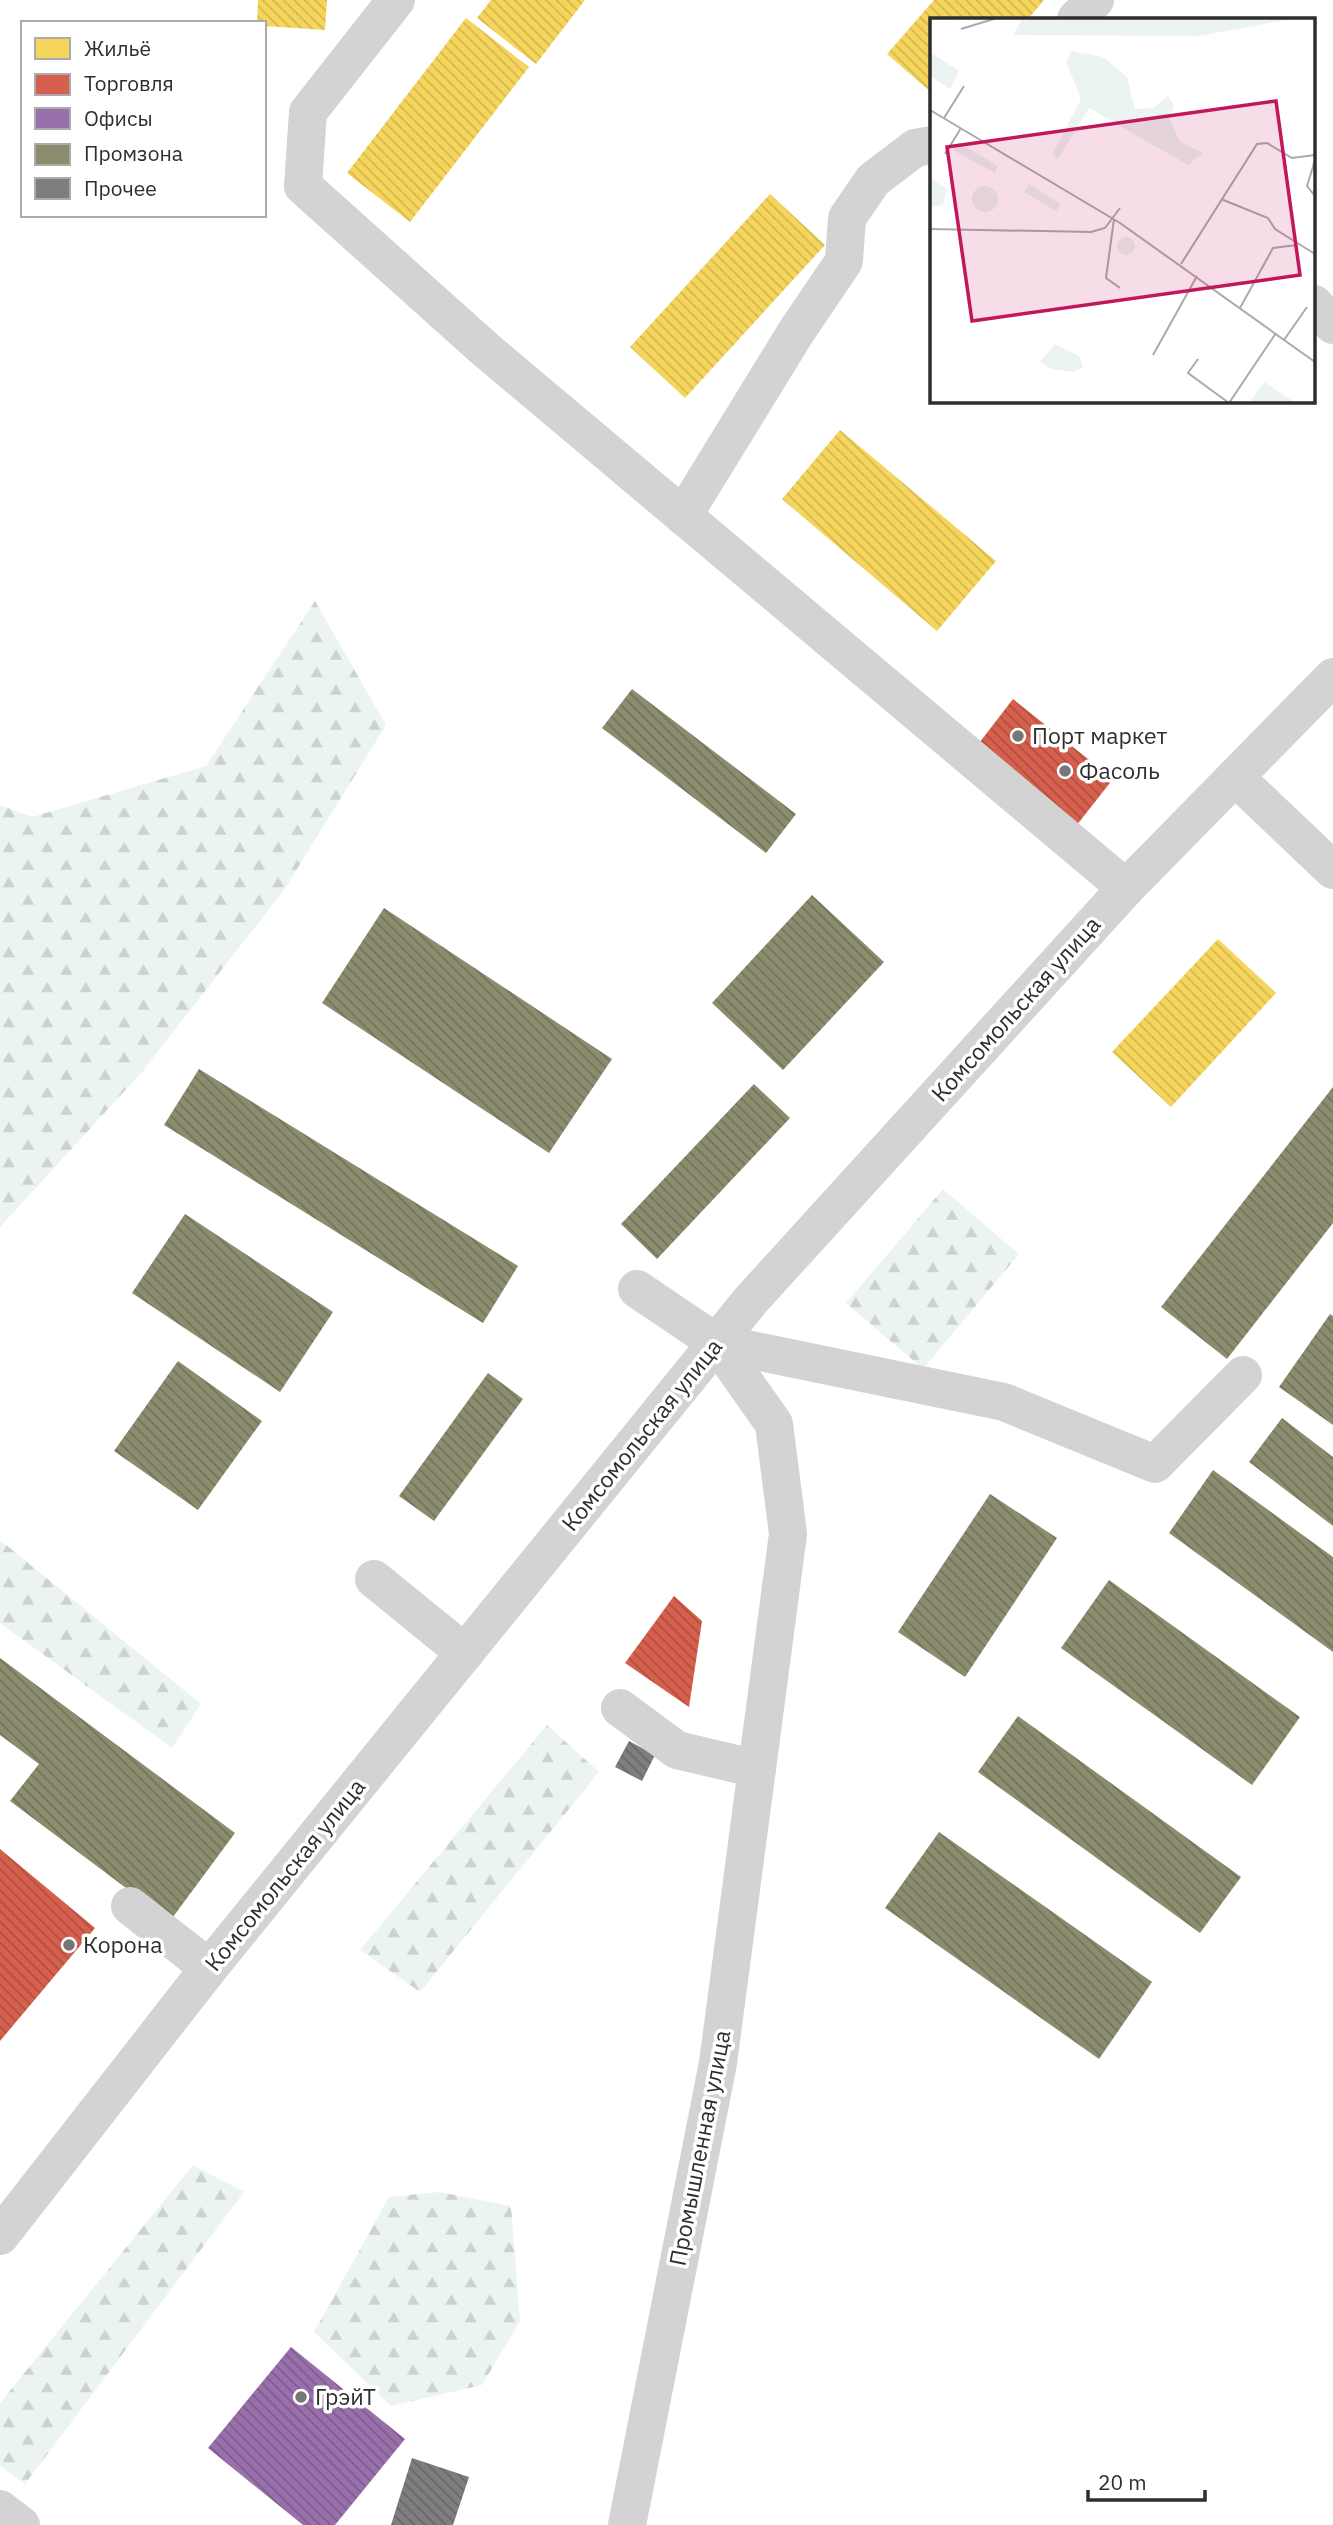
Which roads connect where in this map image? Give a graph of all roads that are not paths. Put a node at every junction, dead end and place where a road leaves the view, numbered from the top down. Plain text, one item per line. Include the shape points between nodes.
1 (396, 0) edge
2 (1095, 0) edge
3 (1107, 0) edge
4 (1077, 18) edge
5 (1111, 18) edge
6 (930, 145) edge
7 (1316, 306) edge
8 (1333, 325) edge
9 (683, 516) junction
10 (1333, 677) edge
11 (1235, 777) junction
12 (1333, 870) edge
13 (1125, 888) junction
14 (637, 1290) dead end
15 (717, 1343) junction
16 (1242, 1375) dead end
17 (374, 1579) dead end
18 (465, 1653) junction
19 (620, 1708) dead end
20 (757, 1769) junction
21 (130, 1906) dead end
22 (209, 1968) junction
23 (6, 2215) edge
24 (0, 2509) edge
25 (21, 2525) edge
26 (627, 2525) edge

1 - 9 street via 308,112 303,187 486,351
2 - 4 street
3 - 5 street
6 - 9 street via 915,148 873,180 847,218 844,261
7 - 8 street
9 - 13 street
10 - 11 street, Комсомольская улица
11 - 12 street
11 - 13 street, Комсомольская улица
13 - 15 street, Комсомольская улица
14 - 15 street
15 - 16 street via 1004,1402 1155,1464
15 - 18 street, Комсомольская улица
15 - 20 street, Промышленная улица via 774,1424 788,1534
17 - 18 street
18 - 22 street, Комсомольская улица
19 - 20 street via 677,1750
20 - 26 street, Промышленная улица via 718,2063
21 - 22 street
22 - 23 street, Комсомольская улица
24 - 25 street

